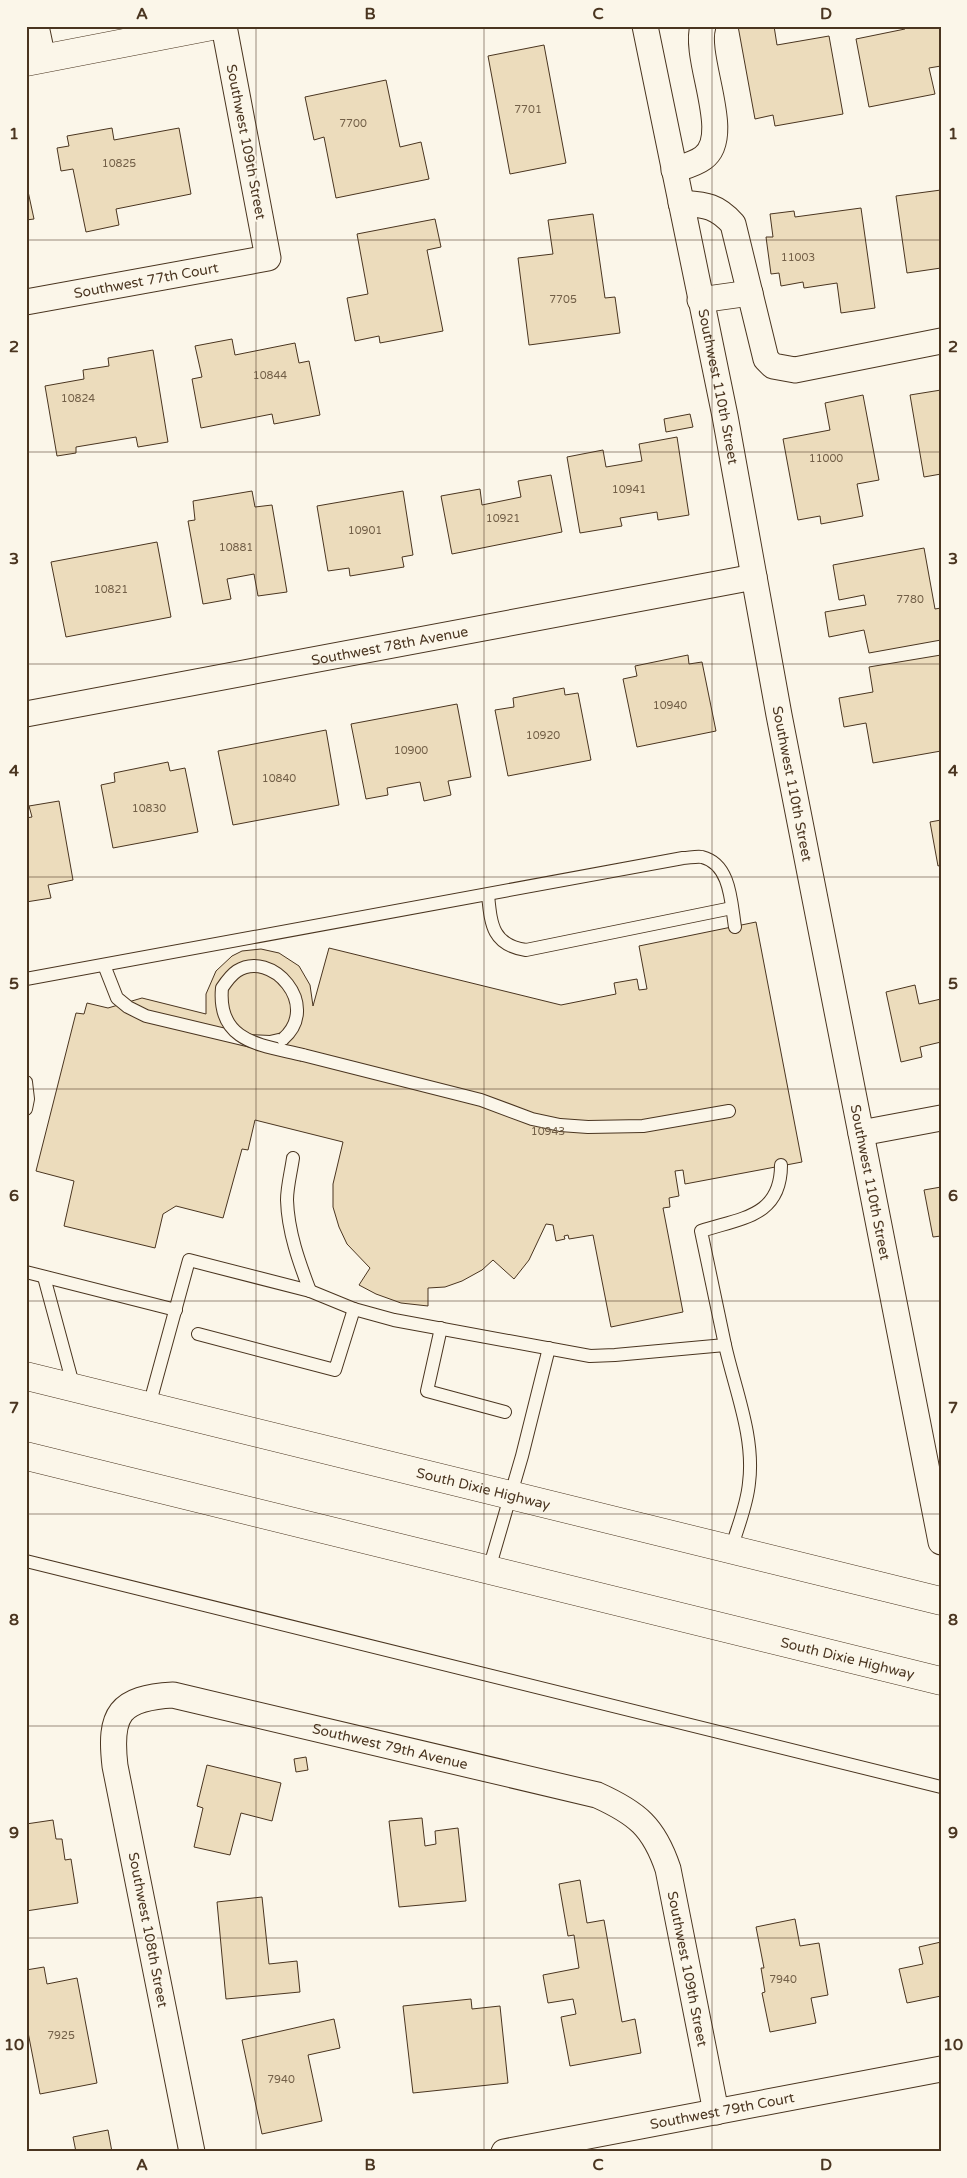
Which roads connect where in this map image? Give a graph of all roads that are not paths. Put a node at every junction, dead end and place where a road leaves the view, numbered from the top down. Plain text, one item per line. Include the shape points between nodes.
1 (36, 26) edge
2 (212, 26) edge
3 (224, 26) edge
4 (645, 26) edge
5 (703, 26) edge
6 (34, 60) edge
7 (674, 170) junction
8 (681, 203) junction
9 (268, 258) joint
10 (700, 300) junction
11 (752, 301) junction
12 (26, 302) edge
13 (941, 341) edge
14 (754, 577) junction
15 (26, 714) edge
16 (488, 895) junction
17 (732, 908) junction
18 (735, 927) dead end
19 (104, 965) junction
20 (26, 979) edge
21 (26, 1082) edge
22 (26, 1108) edge
23 (729, 1111) dead end
24 (941, 1118) edge
25 (861, 1133) junction
26 (293, 1158) dead end
27 (780, 1165) dead end
28 (26, 1272) edge
29 (44, 1277) junction
30 (310, 1291) junction
31 (354, 1309) junction
32 (176, 1310) junction
33 (441, 1328) junction
34 (198, 1334) dead end
35 (725, 1345) junction
36 (549, 1348) junction
37 (26, 1376) edge
38 (74, 1388) junction
39 (149, 1406) junction
40 (505, 1412) dead end
41 (932, 1446) edge
42 (26, 1456) edge
43 (511, 1495) junction
44 (941, 1542) edge
45 (731, 1550) junction
46 (26, 1561) edge
47 (488, 1569) junction
48 (941, 1601) edge
49 (941, 1681) edge
50 (123, 1710) joint
51 (941, 1787) edge
52 (650, 1830) joint
53 (941, 2069) edge
54 (716, 2112) junction
55 (192, 2152) edge
56 (504, 2152) edge

1 - 6 street
2 - 6 main road
3 - 9 street, Southwest 109th Street
4 - 7 street, Southwest 110th Street
5 - 7 street via 701,44 714,131 710,151 703,158
7 - 8 street, Southwest 110th Street
8 - 10 street, Southwest 110th Street
8 - 11 street via 708,206 723,212 733,224
9 - 12 street, Southwest 77th Court
10 - 11 street
10 - 14 street, Southwest 110th Street
11 - 13 street via 766,359 783,370
14 - 15 street, Southwest 78th Avenue
14 - 25 street, Southwest 110th Street
16 - 17 lane via 702,857 718,865 725,877
16 - 17 lane via 491,922 500,940 512,948 526,950
16 - 19 lane
17 - 18 lane
19 - 20 lane
19 - 23 lane, bridge via 117,998 146,1016 251,1041 270,1042 283,1039 293,1030 297,1003 282,977 264,967 238,970 222,988 222,1013 231,1028 251,1043 482,1100 532,1119 560,1125 643,1126
21 - 22 lane
24 - 25 street
25 - 41 street, Southwest 110th Street
26 - 30 lane via 287,1199 290,1223 297,1256
27 - 35 lane via 781,1180 775,1196 765,1208 701,1231
28 - 29 lane
29 - 32 lane
29 - 38 lane
30 - 31 lane
30 - 32 lane via 189,1260
31 - 33 lane
31 - 34 lane via 335,1370
32 - 39 lane
33 - 36 lane
33 - 40 lane via 426,1391
35 - 36 lane via 615,1356 590,1356
35 - 45 lane via 750,1460 749,1484
36 - 43 lane
37 - 38 main road, South Dixie Highway
38 - 39 main road, South Dixie Highway
39 - 43 main road, South Dixie Highway
41 - 44 street, Southwest 110th Street
42 - 47 main road, South Dixie Highway
43 - 45 main road, South Dixie Highway
43 - 47 lane
45 - 48 main road, South Dixie Highway
46 - 51 lane
47 - 49 main road, South Dixie Highway
50 - 52 street, Southwest 79th Avenue via 136,1701 173,1695 597,1796 629,1810
50 - 55 street, Southwest 108th Street via 115,1722 112,1742 115,1766
52 - 54 street, Southwest 109th Street via 664,1856 673,1884
53 - 54 street, Southwest 79th Court
54 - 56 street, Southwest 79th Court

